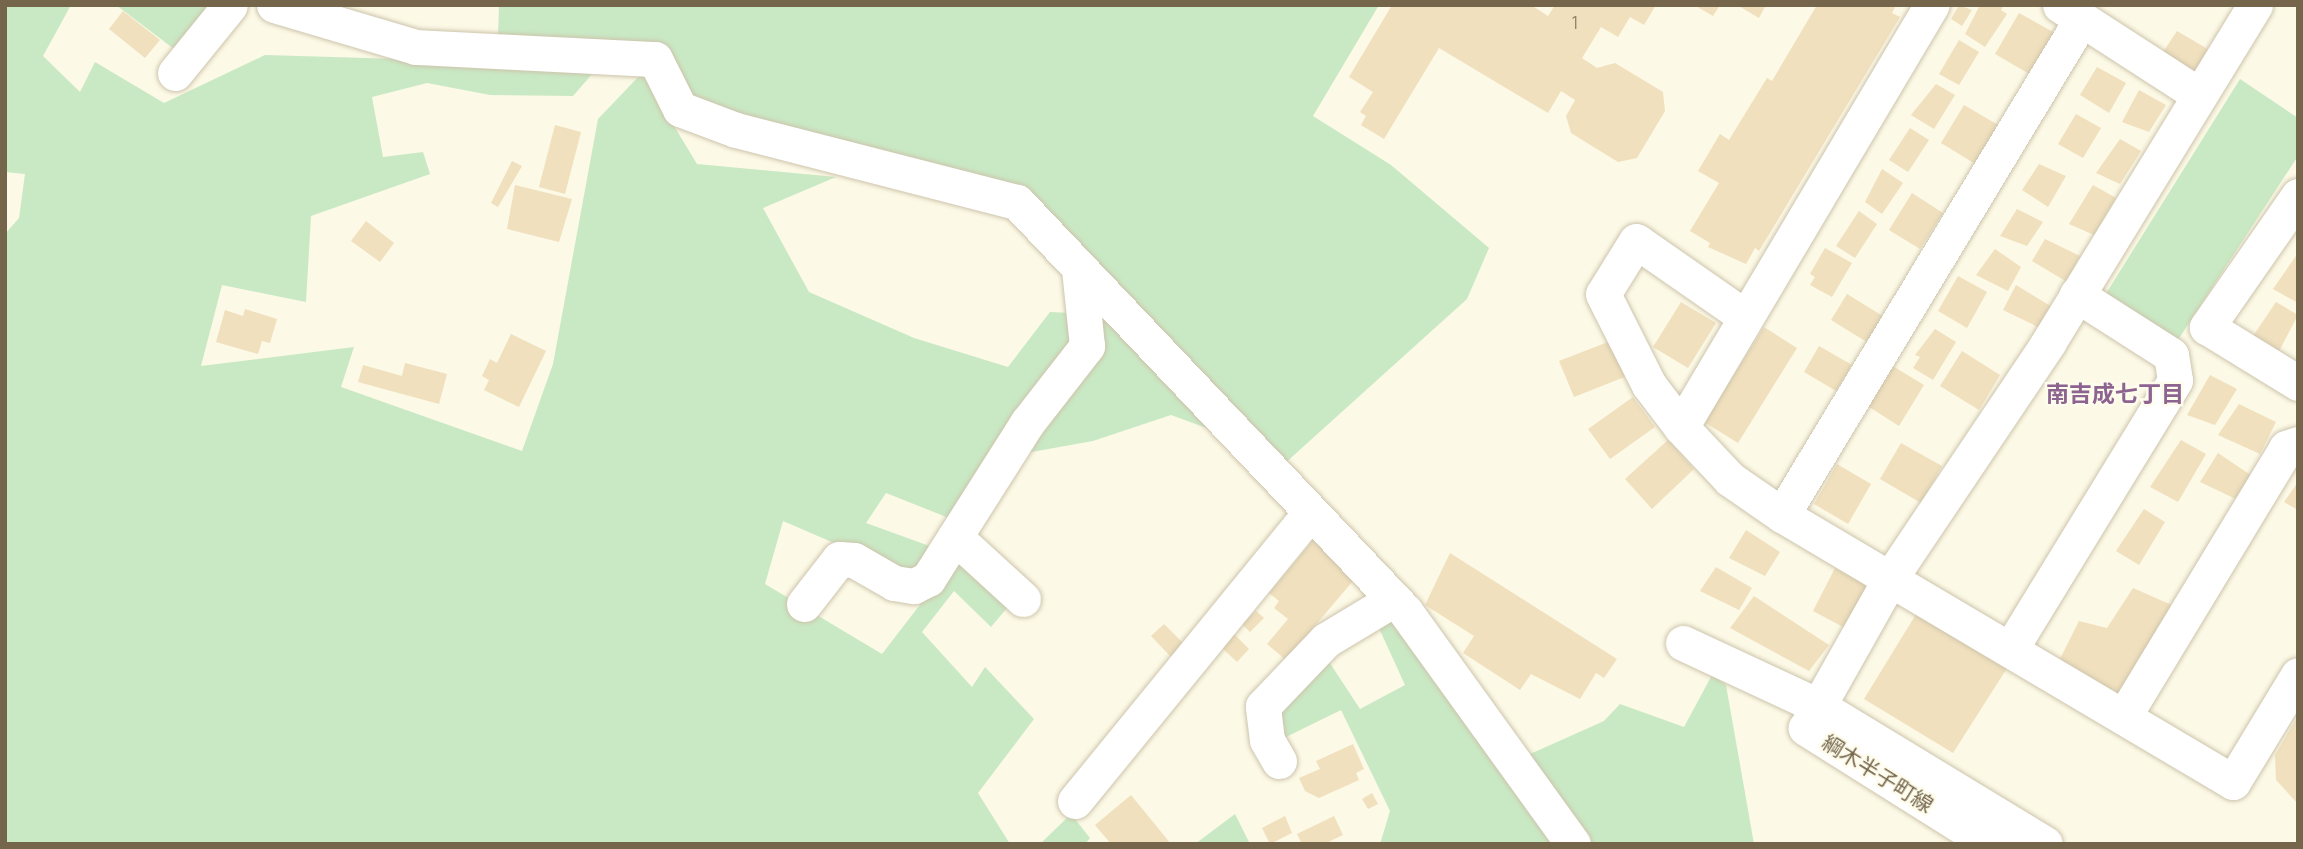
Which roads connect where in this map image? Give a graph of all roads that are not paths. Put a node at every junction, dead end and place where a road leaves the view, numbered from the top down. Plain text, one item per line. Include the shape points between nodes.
1 (230, 5) edge
2 (274, 5) edge
3 (1933, 5) edge
4 (2255, 5) edge
5 (2070, 13) edge
6 (175, 73) dead end
7 (2199, 95) junction
8 (2298, 195) edge
9 (1079, 268) junction
10 (2077, 295) junction
11 (1744, 316) junction
12 (2298, 383) edge
13 (1681, 427) junction
14 (2298, 444) edge
15 (1309, 514) junction
16 (1782, 514) junction
17 (955, 537) junction
18 (1891, 577) junction
19 (1023, 599) dead end
20 (1394, 599) junction
21 (804, 604) dead end
22 (1683, 643) dead end
23 (2011, 648) junction
24 (2298, 675) edge
25 (1820, 707) junction
26 (2124, 716) junction
27 (1279, 761) dead end
28 (1075, 801) dead end
29 (1977, 832) edge
30 (1573, 844) edge
31 (2045, 844) edge

1 - 6 street
2 - 9 street via 416,47 655,59 680,108 736,130 1017,202
3 - 11 street
4 - 7 street
5 - 7 street
5 - 16 street
7 - 10 street
8 - 12 street via 2207,327
9 - 15 street
9 - 17 street via 1087,346 1027,423
10 - 18 street
10 - 23 street via 2171,355 2175,380
11 - 13 street
11 - 13 street via 1636,241 1603,295 1649,384
13 - 16 street via 1730,479
14 - 26 street via 2286,448
15 - 20 street
15 - 28 street
16 - 18 street
17 - 19 street
17 - 21 street via 928,579 914,586 894,583 854,559 839,559
18 - 23 street
18 - 25 street
20 - 27 street via 1326,640 1264,706 1267,740
20 - 30 street
22 - 25 street
23 - 26 street
24 - 26 street via 2233,782
25 - 29 street
29 - 31 street

